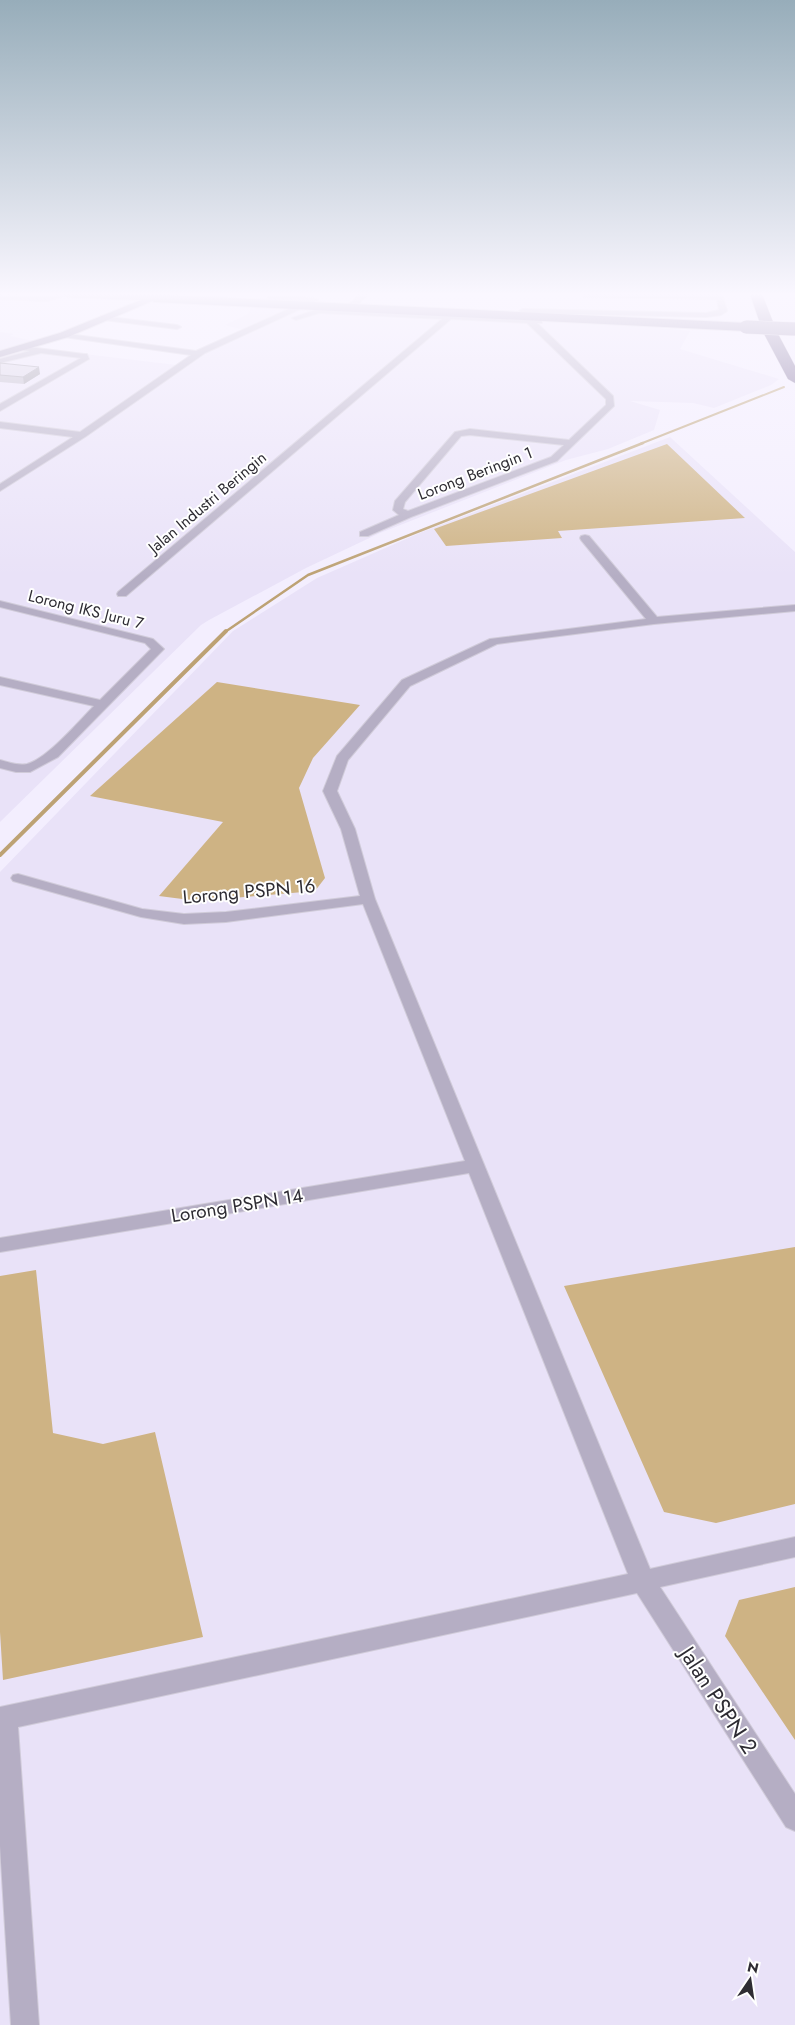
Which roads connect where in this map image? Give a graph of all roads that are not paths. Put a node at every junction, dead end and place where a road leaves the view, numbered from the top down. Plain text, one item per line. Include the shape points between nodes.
1 (34, 388) edge
2 (149, 388) edge
3 (365, 388) edge
4 (600, 388) edge
5 (0, 408) edge
6 (0, 425) edge
7 (82, 435) junction
8 (572, 443) junction
9 (0, 478) edge
10 (12, 480) junction
11 (0, 488) edge
12 (407, 515) junction
13 (364, 534) dead end
14 (586, 538) dead end
15 (122, 594) dead end
16 (0, 604) edge
17 (795, 608) edge
18 (654, 622) junction
19 (0, 681) edge
20 (104, 704) junction
21 (0, 764) edge
22 (18, 878) dead end
23 (368, 899) junction
24 (475, 1166) junction
25 (0, 1244) edge
26 (795, 1547) edge
27 (643, 1581) junction
28 (2, 1719) edge
29 (795, 1818) edge
30 (25, 2025) edge

1 - 5 street
2 - 7 street
3 - 15 street, Jalan Industri Beringin
4 - 8 street, Lorong Beringin 1 via 610,398 610,406
6 - 7 street
7 - 10 street
8 - 12 street, Lorong Beringin 1 via 554,459
8 - 12 street via 470,432 458,434 400,502 398,510
9 - 10 street
10 - 11 street
12 - 13 street, Lorong Beringin 1
14 - 18 street
16 - 20 street, Lorong IKS Juru 7 via 149,641 156,646 156,653
17 - 18 street, Jalan PSPN 2
18 - 23 street, Jalan PSPN 2 via 494,642 406,683 342,760 330,791 348,829
19 - 20 street
20 - 21 street via 53,754 30,768
22 - 23 street, Lorong PSPN 16 via 141,913 184,919 226,917
23 - 24 street, Jalan PSPN 2
24 - 25 street, Lorong PSPN 14
24 - 27 street, Jalan PSPN 2
26 - 27 street
27 - 28 street
27 - 29 street, Jalan PSPN 2
28 - 30 street

